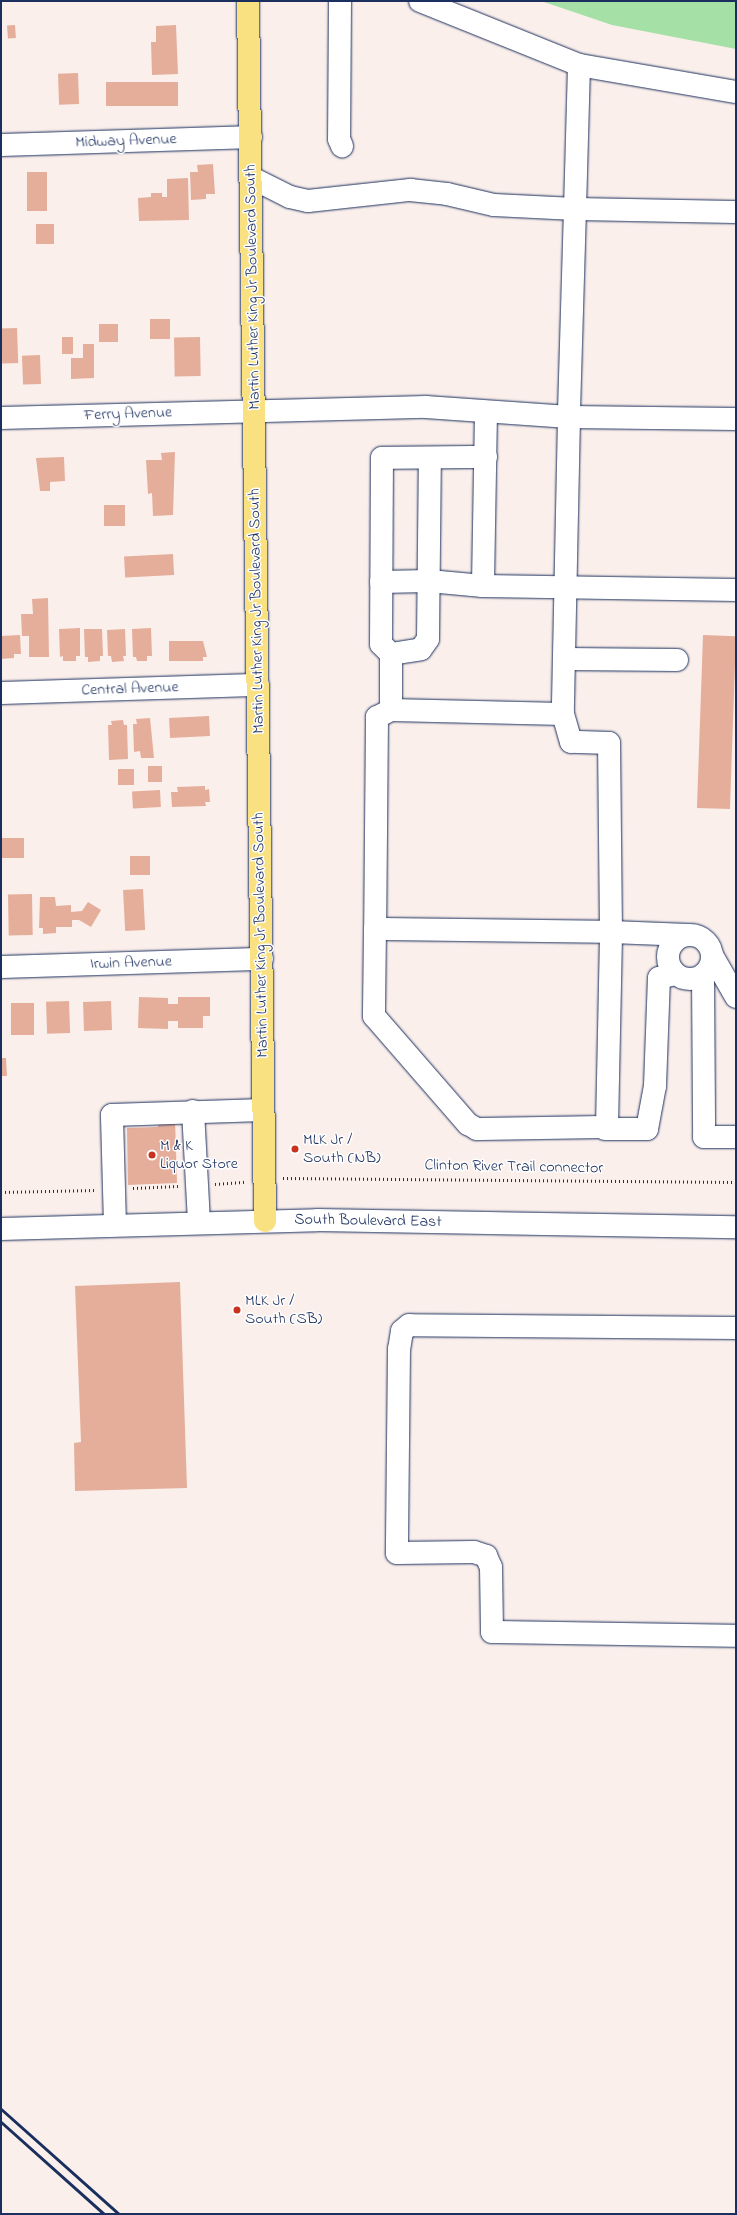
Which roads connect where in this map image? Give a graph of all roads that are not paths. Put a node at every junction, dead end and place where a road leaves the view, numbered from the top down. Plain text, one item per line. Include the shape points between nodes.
1 (248, 1) edge
2 (340, 1) edge
3 (420, 1) edge
4 (579, 65) junction
5 (736, 92) edge
6 (251, 137) junction
7 (1, 145) edge
8 (342, 146) dead end
9 (252, 178) junction
10 (575, 210) junction
11 (736, 212) edge
12 (255, 410) junction
13 (486, 412) junction
14 (569, 417) junction
15 (1, 418) edge
16 (736, 419) edge
17 (486, 457) junction
18 (430, 458) junction
19 (429, 581) junction
20 (381, 582) junction
21 (483, 586) junction
22 (567, 588) junction
23 (736, 590) edge
24 (391, 654) junction
25 (566, 659) junction
26 (677, 660) dead end
27 (258, 685) junction
28 (1, 692) edge
29 (391, 710) junction
30 (563, 714) junction
31 (375, 929) junction
32 (611, 932) junction
33 (688, 934) junction
34 (712, 956) junction
35 (262, 959) junction
36 (1, 967) edge
37 (675, 974) junction
38 (703, 975) junction
39 (736, 997) edge
40 (263, 1110) junction
41 (193, 1111) junction
42 (605, 1129) junction
43 (736, 1137) edge
44 (265, 1221) junction
45 (199, 1222) junction
46 (116, 1225) junction
47 (736, 1227) edge
48 (1, 1229) edge
49 (736, 1328) edge
50 (736, 1636) edge

1 - 6 main road, Martin Luther King Jr Boulevard South
2 - 8 street via 339,139
3 - 4 street
4 - 5 street
4 - 10 street
6 - 7 street, Midway Avenue
6 - 9 main road, Martin Luther King Jr Boulevard South
9 - 10 street via 296,200 308,201 410,190 447,194 494,206
9 - 12 main road, Martin Luther King Jr Boulevard South
10 - 11 street
10 - 14 street
12 - 13 street, Ferry Avenue via 426,407
12 - 15 street, Ferry Avenue
12 - 27 main road, Martin Luther King Jr Boulevard South
13 - 14 street, Ferry Avenue
13 - 17 street
14 - 16 street, Ferry Avenue
14 - 22 street
17 - 18 street
17 - 21 street
18 - 19 street
18 - 20 street via 382,458
19 - 20 street
19 - 21 street
19 - 24 street via 428,639 421,649
20 - 24 street via 381,644
21 - 22 street
22 - 23 street
22 - 25 street
24 - 29 street
25 - 26 street
25 - 30 street
27 - 28 street, Central Avenue
27 - 35 main road, Martin Luther King Jr Boulevard South
29 - 30 street
29 - 31 street via 377,717
30 - 32 street via 571,742 607,742 610,746
31 - 32 street
31 - 42 street via 376,1021 468,1124 477,1129
32 - 33 street
32 - 42 street via 608,1124
33 - 34 street via 702,938 708,943
33 - 37 street via 674,941 668,954
34 - 38 street via 711,964
34 - 39 street
35 - 36 street, Irwin Avenue
35 - 40 main road, Martin Luther King Jr Boulevard South
37 - 38 street via 688,979
37 - 42 street via 659,978 655,1086 646,1129
38 - 43 street via 704,1137
40 - 41 street
40 - 44 main road, Martin Luther King Jr Boulevard South
41 - 45 street
41 - 46 street via 112,1115
44 - 45 street, South Boulevard East
44 - 47 street, South Boulevard East
45 - 46 street, South Boulevard East
46 - 48 street, South Boulevard East
49 - 50 street via 409,1325 402,1331 399,1349 397,1553 474,1552 486,1556 491,1567 492,1632

